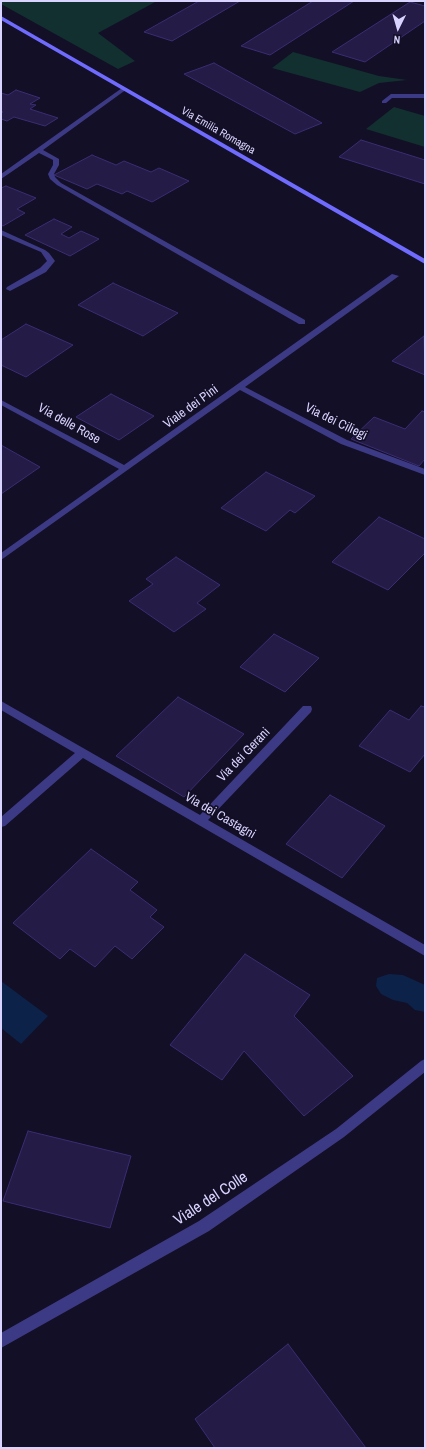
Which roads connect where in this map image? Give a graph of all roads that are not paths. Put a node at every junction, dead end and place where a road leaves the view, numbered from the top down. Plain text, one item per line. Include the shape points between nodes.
1 (1, 18) edge
2 (124, 89) junction
3 (425, 96) edge
4 (384, 102) dead end
5 (38, 150) junction
6 (1, 177) edge
7 (1, 232) edge
8 (425, 262) edge
9 (395, 276) dead end
10 (10, 289) dead end
11 (302, 322) dead end
12 (240, 387) junction
13 (1, 402) edge
14 (125, 469) junction
15 (425, 472) edge
16 (1, 557) edge
17 (1, 705) edge
18 (307, 709) dead end
19 (82, 753) junction
20 (201, 821) junction
21 (1, 823) edge
22 (425, 951) edge
23 (425, 1065) edge
24 (1, 1341) edge

1 - 2 main road, Via Emilia Romagna
2 - 5 street
2 - 8 main road, Via Emilia Romagna
3 - 4 street via 391,96
5 - 6 street
5 - 11 street via 56,159 51,174 58,184
7 - 10 street via 47,254 51,261 43,270
9 - 12 street, Viale dei Pini
12 - 14 street, Viale dei Pini
12 - 15 street, Via dei Ciliegi via 344,442
13 - 14 street, Via delle Rose
14 - 16 street, Viale dei Pini
17 - 19 street, Via dei Castagni
18 - 20 street, Via dei Gerani
19 - 20 street, Via dei Castagni
19 - 21 street
20 - 22 street, Via dei Castagni
23 - 24 street, Viale del Colle via 340,1133 204,1226

